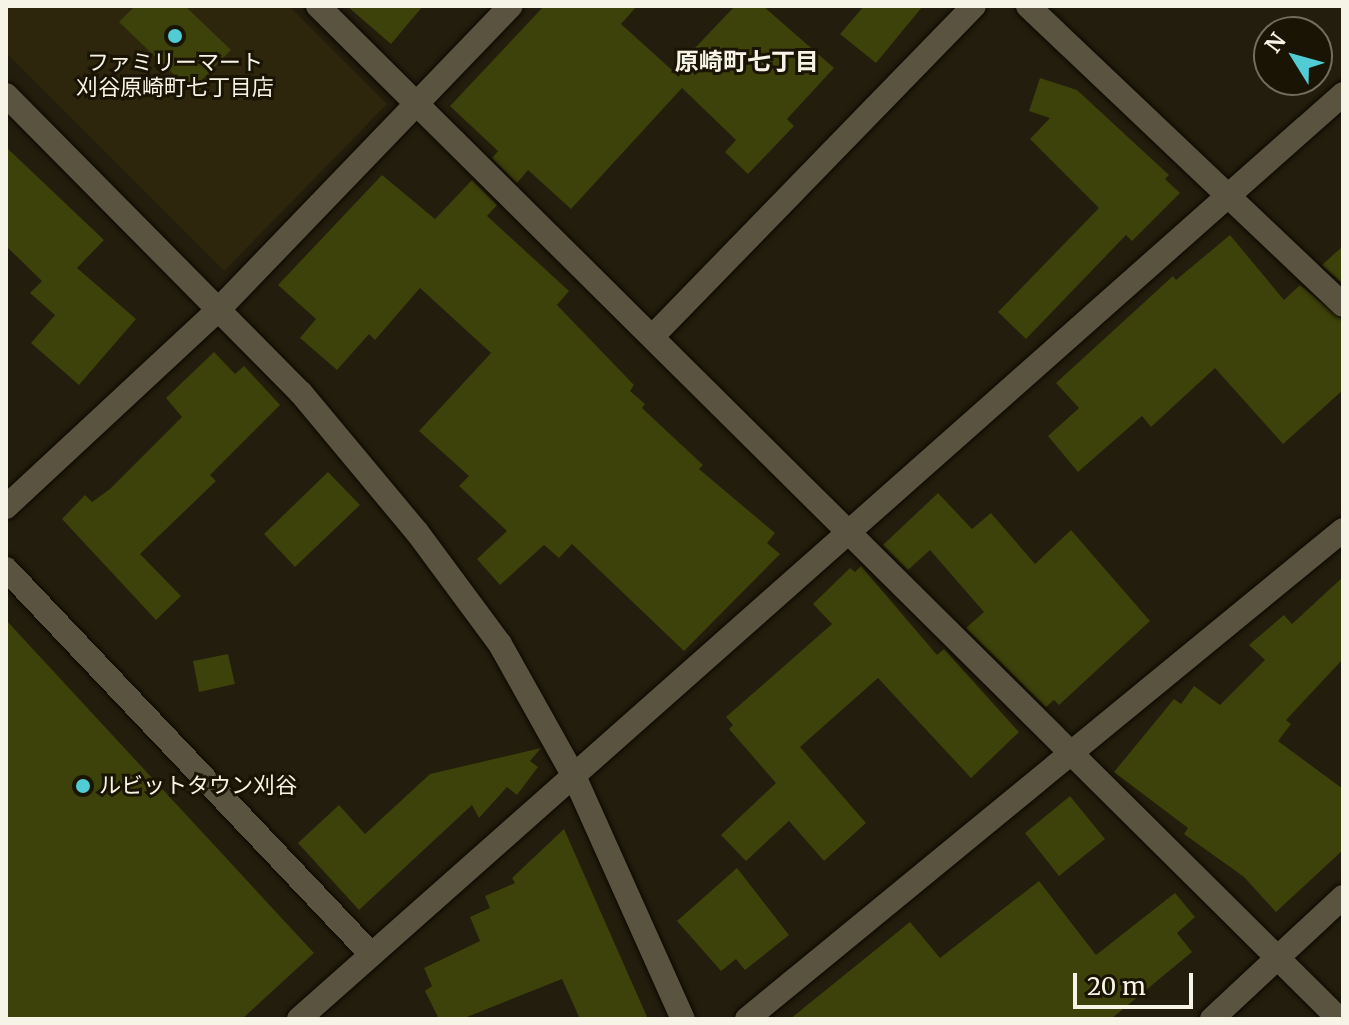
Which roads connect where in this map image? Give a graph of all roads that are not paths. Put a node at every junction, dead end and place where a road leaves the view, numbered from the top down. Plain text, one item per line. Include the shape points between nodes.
1 (318, 6) edge
2 (511, 6) edge
3 (974, 6) edge
4 (1028, 6) edge
5 (1343, 94) edge
6 (6, 95) edge
7 (417, 104) junction
8 (1228, 197) junction
9 (1343, 305) edge
10 (220, 308) junction
11 (653, 336) junction
12 (6, 507) edge
13 (1343, 530) edge
14 (849, 535) junction
15 (6, 569) edge
16 (1068, 752) junction
17 (575, 778) junction
18 (1343, 897) edge
19 (370, 953) junction
20 (1277, 959) junction
21 (299, 1019) edge
22 (683, 1019) edge
23 (747, 1019) edge
24 (1212, 1019) edge
25 (1339, 1019) edge

1 - 7 street
2 - 7 street
3 - 11 street
4 - 8 street
5 - 8 street
6 - 10 street
7 - 10 street
7 - 11 street
8 - 9 street
8 - 14 street
10 - 12 street
10 - 17 street via 301,393 417,532 500,644
11 - 14 street
13 - 16 street
14 - 16 street
14 - 17 street
15 - 19 street
16 - 20 street
16 - 23 street
17 - 19 street
17 - 22 street
18 - 20 street
19 - 21 street
20 - 24 street
20 - 25 street

